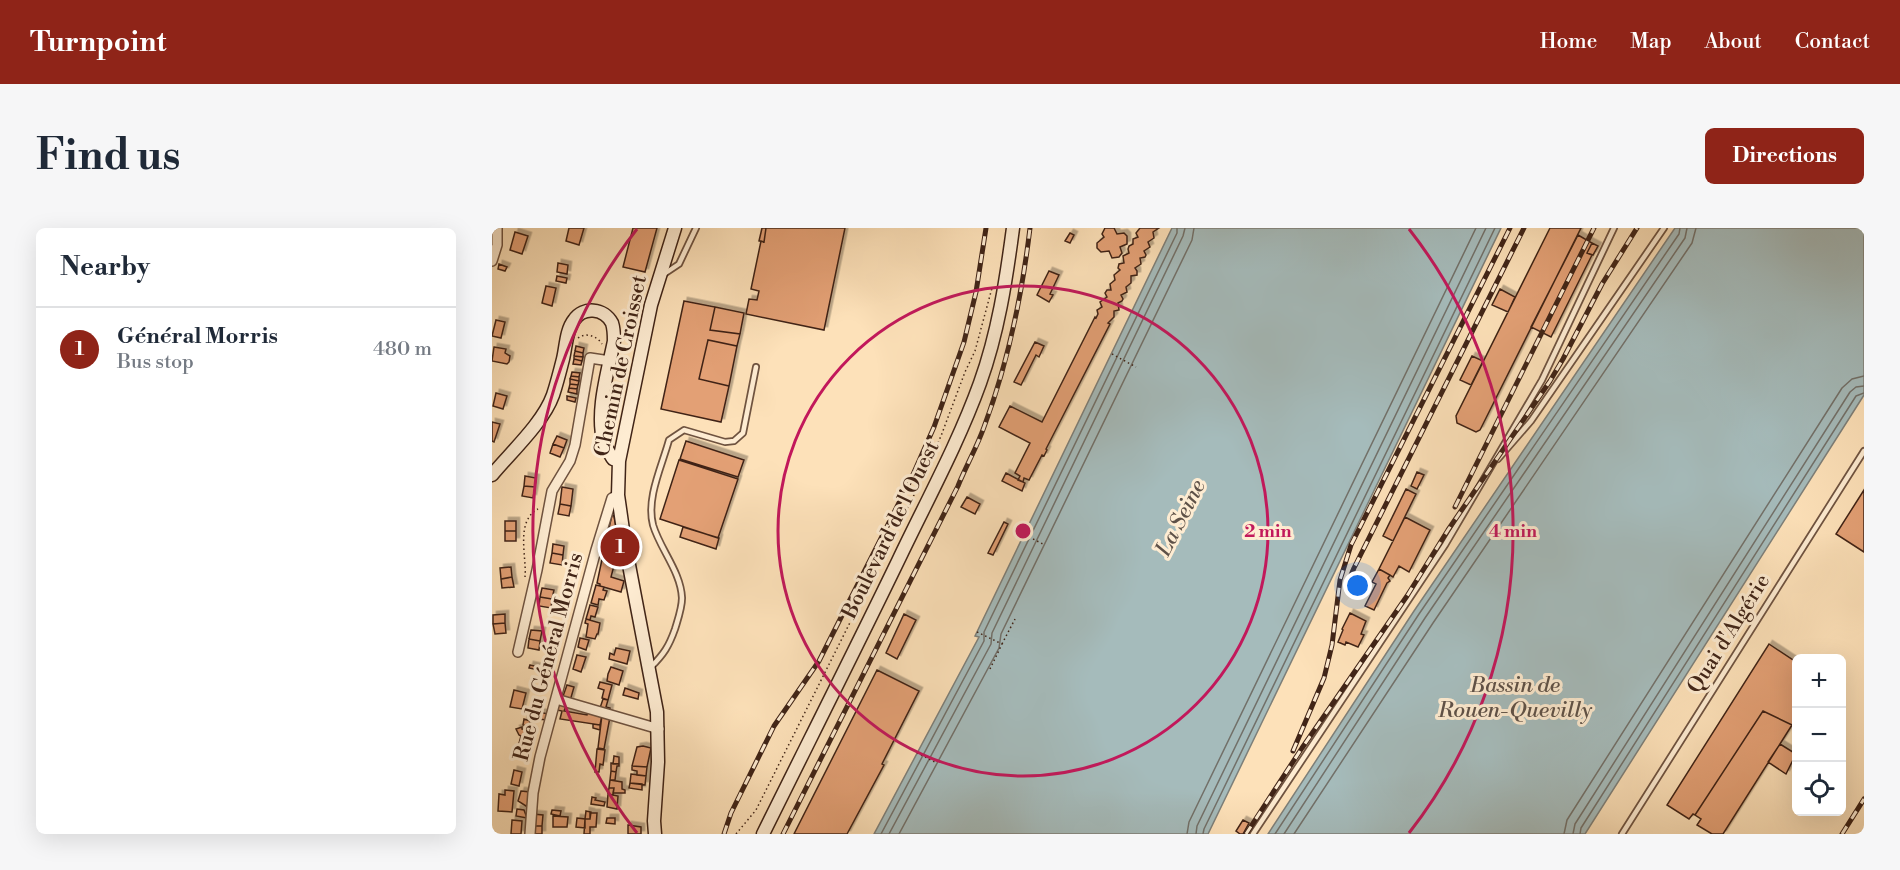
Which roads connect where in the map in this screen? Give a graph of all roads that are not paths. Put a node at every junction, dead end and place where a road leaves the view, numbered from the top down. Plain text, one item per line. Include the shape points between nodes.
1 (497, 228) edge
2 (675, 228) edge
3 (696, 228) edge
4 (1013, 228) edge
5 (1614, 228) edge
6 (1664, 228) edge
7 (492, 261) edge
8 (659, 277) junction
9 (610, 361) junction
10 (756, 367) dead end
11 (1864, 451) edge
12 (619, 461) junction
13 (1489, 471) junction
14 (492, 475) edge
15 (618, 495) junction
16 (518, 652) dead end
17 (649, 669) junction
18 (556, 699) junction
19 (659, 729) junction
20 (530, 834) edge
21 (654, 834) edge
22 (763, 834) edge
23 (1253, 834) edge
24 (1622, 834) edge

1 - 7 street
2 - 8 street, Chemin de Croisset
3 - 8 lane via 679,264
4 - 22 street, Boulevard de l'Ouest via 998,321 968,414
5 - 13 lane via 1542,380
6 - 13 lane via 1531,421
8 - 12 street, Chemin de Croisset
9 - 12 street via 601,425 604,443 613,459
9 - 14 street via 612,323 605,314 584,311 569,327 552,397
9 - 16 street via 590,358 570,461 552,491
10 - 17 lane via 739,437 725,442 684,430 669,440 652,500 653,524 682,597 671,639 664,654
11 - 24 lane, Quai d'Algérie
12 - 15 street, Chemin de Croisset
13 - 23 lane
15 - 17 street, Chemin de Croisset
15 - 18 street, Rue du Général Morris via 612,498
17 - 19 street, Chemin de Croisset
18 - 19 street
18 - 20 street, Rue du Général Morris via 532,793
19 - 21 street, Chemin de Croisset

